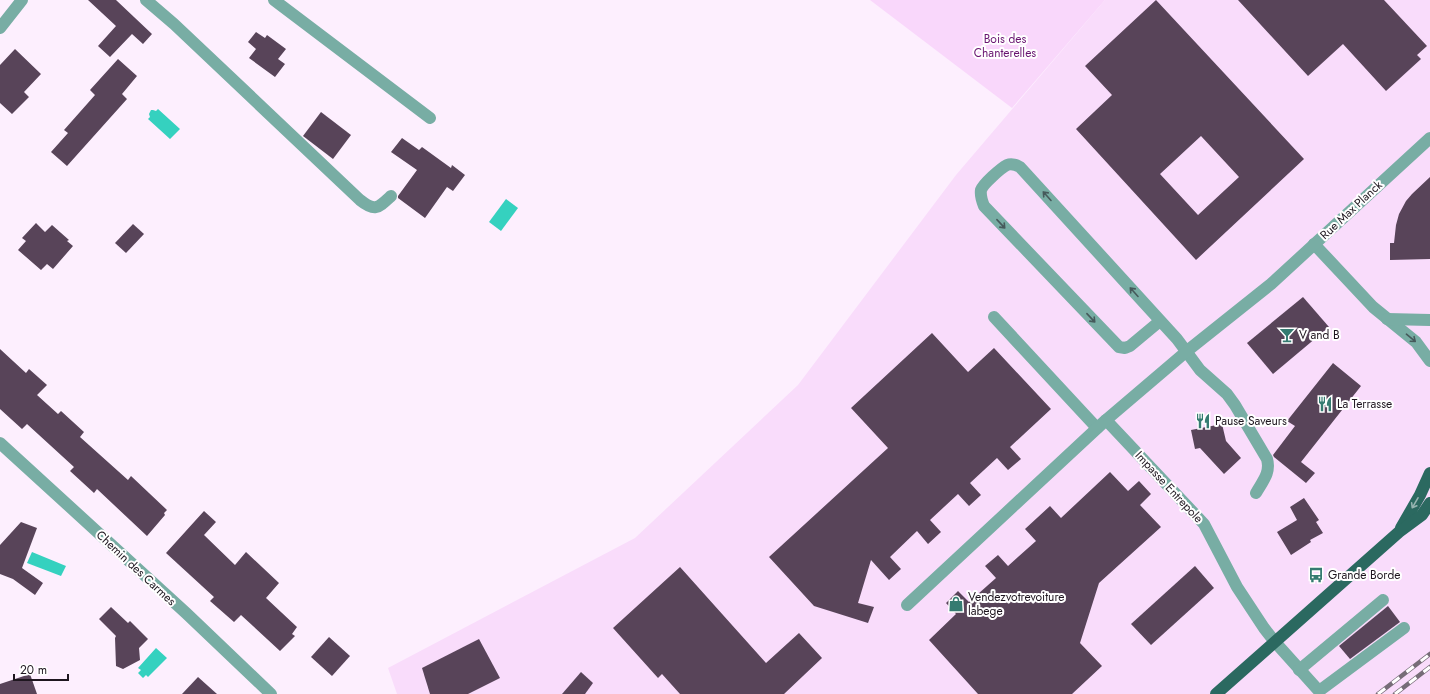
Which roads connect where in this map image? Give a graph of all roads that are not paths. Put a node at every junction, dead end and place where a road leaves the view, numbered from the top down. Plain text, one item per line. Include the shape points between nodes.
1 (22, 0) edge
2 (146, 0) edge
3 (274, 0) edge
4 (0, 28) edge
5 (430, 118) dead end
6 (1430, 138) edge
7 (391, 196) dead end
8 (1314, 244) junction
9 (994, 317) dead end
10 (1387, 319) junction
11 (1430, 320) edge
12 (1160, 321) junction
13 (1187, 351) junction
14 (1430, 361) edge
15 (1106, 420) junction
16 (1097, 428) junction
17 (0, 443) edge
18 (1430, 473) edge
19 (1256, 493) dead end
20 (1430, 503) edge
21 (1399, 532) junction
22 (1383, 600) dead end
23 (907, 605) dead end
24 (1404, 628) dead end
25 (1275, 642) junction
26 (1299, 670) junction
27 (271, 694) edge
28 (1216, 694) edge

1 - 4 street
2 - 7 street via 369,208 380,206
3 - 5 street
6 - 8 street, Rue Max Planck
8 - 10 street, Rue Max Planck via 1372,307
8 - 13 street via 1271,284
9 - 16 street
10 - 11 street
10 -> 14 street, Rue Max Planck via 1416,342
12 -> 12 street via 1020,167 1007,165 986,184 981,191 984,206 1119,346 1130,346
12 - 13 street
13 - 15 street
13 - 19 street via 1200,370 1226,394 1267,460 1268,472
15 - 16 street
15 - 25 street, Impasse Entrepole via 1204,524 1237,587
16 - 23 street
17 - 27 street, Chemin des Carmes
18 -> 21 main road
20 - 21 main road via 1422,515
21 - 25 main road
22 - 26 street
24 - 26 street, Impasse Entrepole via 1319,691
25 - 26 street, Impasse Entrepole
25 - 28 main road

